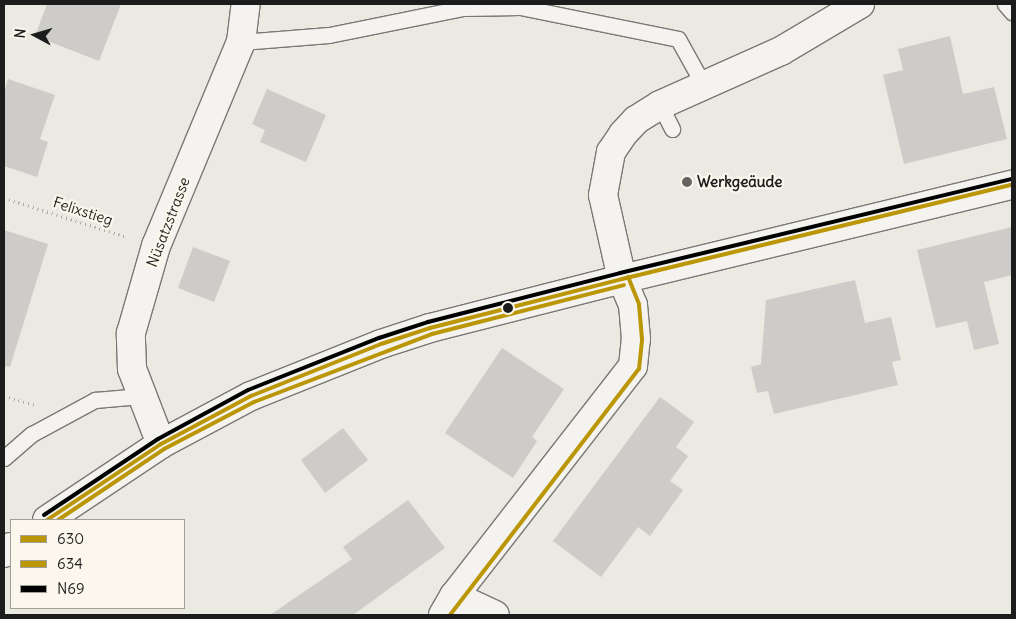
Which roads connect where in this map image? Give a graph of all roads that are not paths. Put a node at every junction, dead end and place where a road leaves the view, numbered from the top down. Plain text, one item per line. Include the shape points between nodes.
1 (246, 4) edge
2 (860, 4) edge
3 (1004, 4) edge
4 (1012, 12) edge
5 (241, 42) junction
6 (704, 86) junction
7 (660, 105) junction
8 (672, 129) dead end
9 (1012, 185) edge
10 (622, 278) junction
11 (141, 396) junction
12 (161, 444) junction
13 (4, 458) edge
14 (48, 519) edge
15 (448, 605) edge
16 (495, 615) edge

1 - 5 street, Nüsatzstrasse
2 - 6 street via 781,51
3 - 4 lane
5 - 6 lane via 329,35 463,8 520,7 678,39
5 - 11 street, Nüsatzstrasse via 156,246 130,333 132,369
6 - 7 street
7 - 8 lane
7 - 10 street via 636,120 623,134 611,152 605,174 606,214
9 - 10 street
10 - 12 street via 381,344 251,396
10 - 15 street via 633,305 636,339 632,366
11 - 12 street, Nüsatzstrasse
11 - 13 lane via 95,400 32,434
12 - 14 street
15 - 16 street

